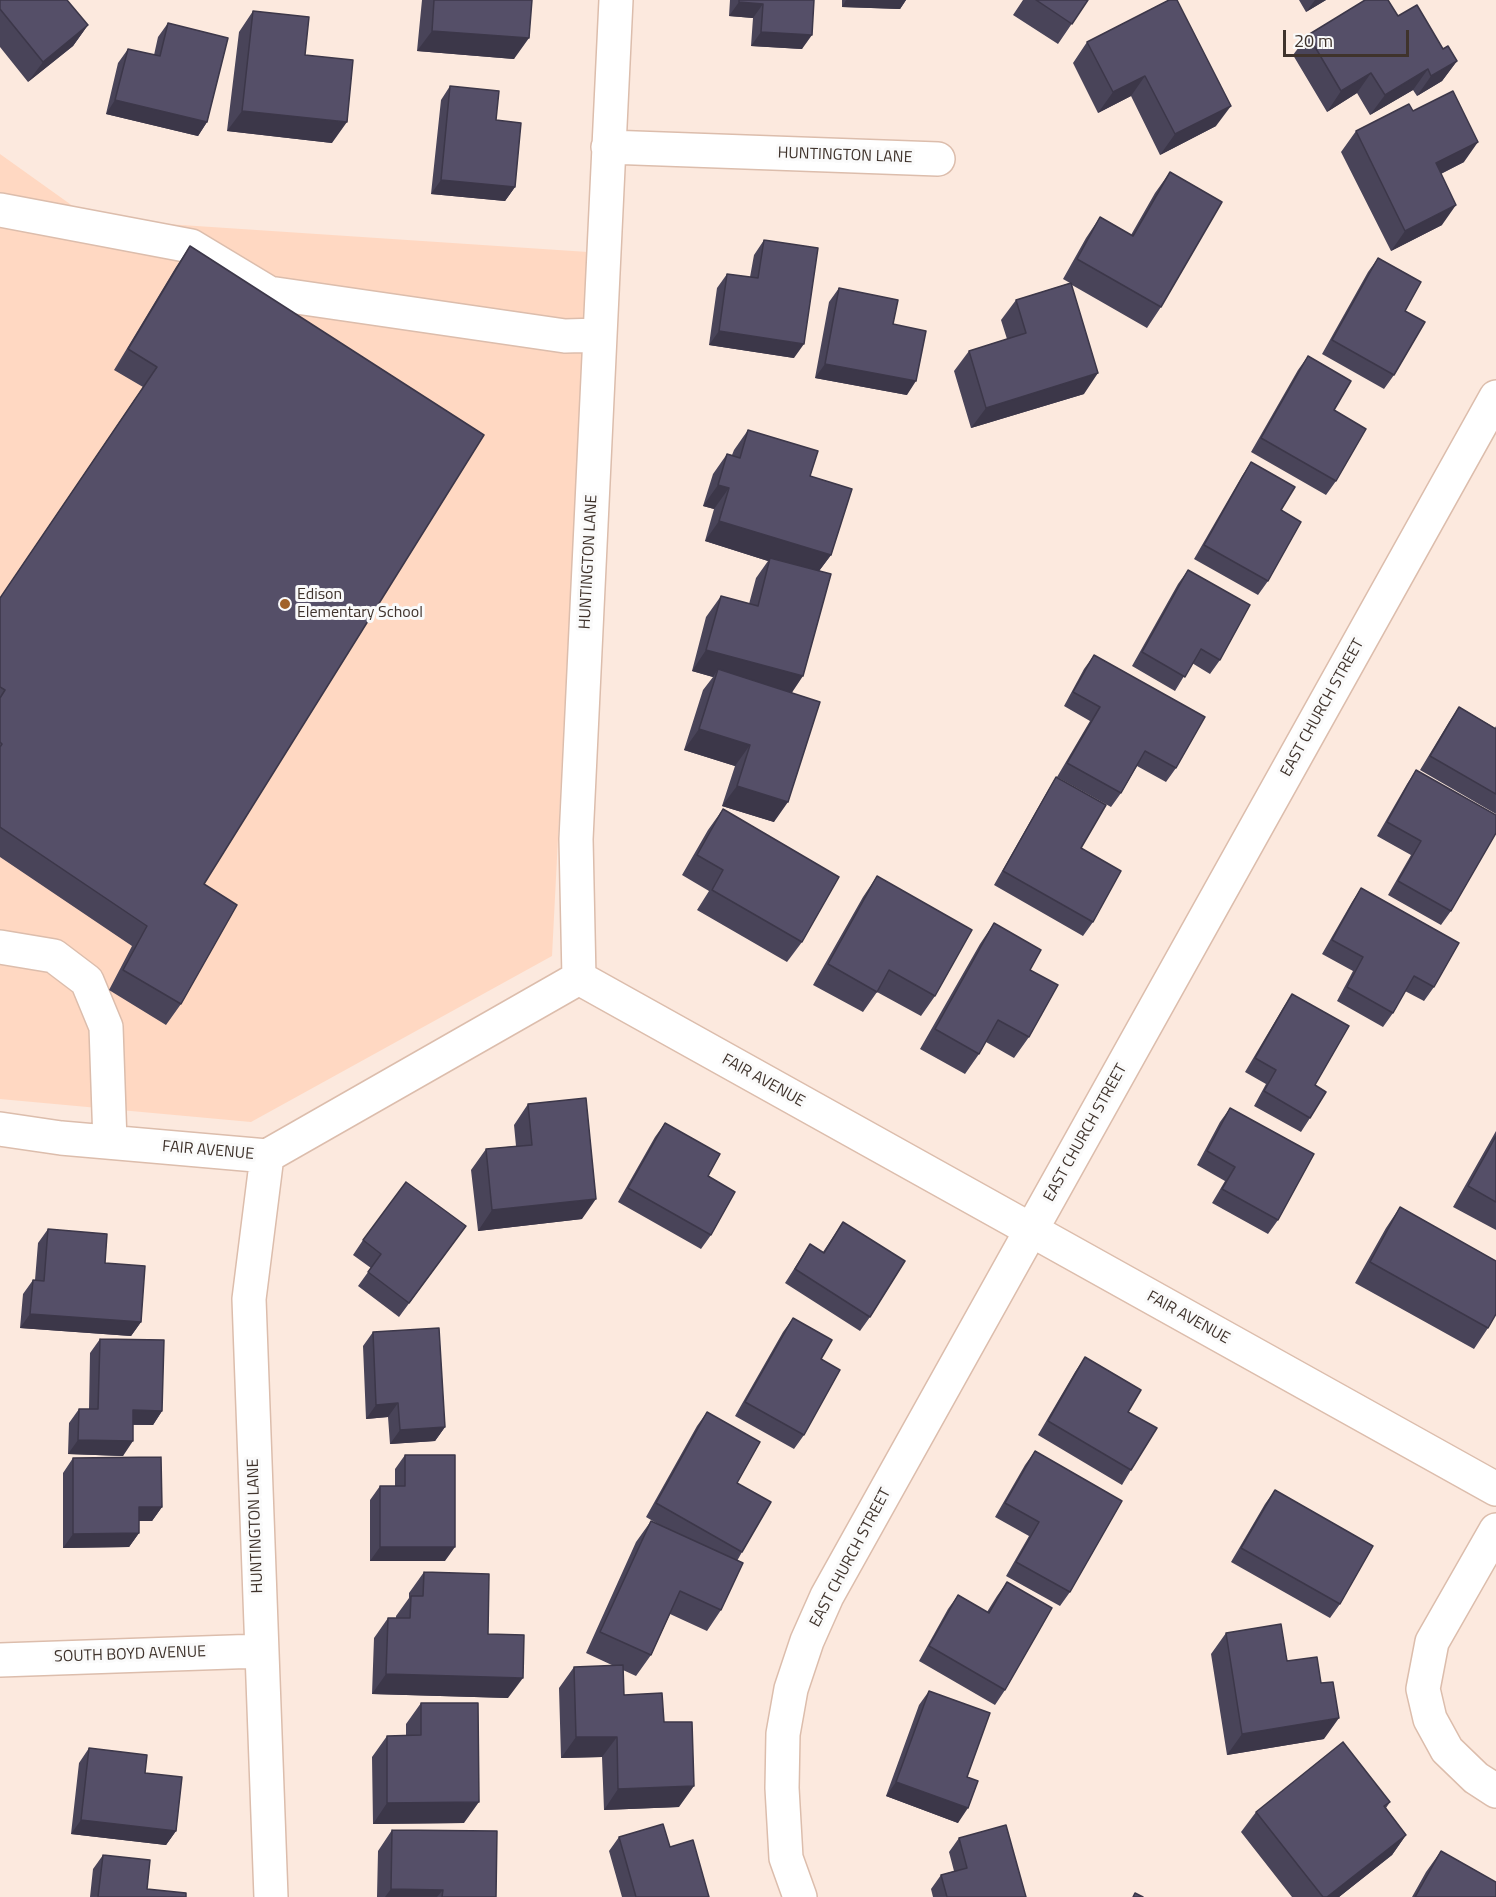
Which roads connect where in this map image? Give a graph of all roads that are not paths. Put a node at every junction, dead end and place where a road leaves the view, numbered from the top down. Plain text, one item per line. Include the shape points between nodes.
1 (616, 0) edge
2 (608, 147) junction
3 (938, 159) dead end
4 (0, 210) edge
5 (600, 335) junction
6 (1496, 397) edge
7 (0, 947) edge
8 (579, 978) junction
9 (0, 1129) edge
10 (110, 1142) junction
11 (267, 1156) junction
12 (1031, 1231) junction
13 (1496, 1489) edge
14 (1496, 1530) edge
15 (260, 1651) junction
16 (0, 1660) edge
17 (1496, 1791) edge
18 (271, 1897) edge
19 (800, 1897) edge

1 - 2 street, HUNTINGTON LANE
2 - 3 street, HUNTINGTON LANE
2 - 5 street, HUNTINGTON LANE
4 - 5 street via 191,246 269,293 564,336
5 - 8 street, HUNTINGTON LANE via 576,839
6 - 12 street, EAST CHURCH STREET
7 - 10 street via 54,956 87,981 105,1027
8 - 11 street, FAIR AVENUE
8 - 12 street, FAIR AVENUE
9 - 10 street, FAIR AVENUE
10 - 11 street, FAIR AVENUE
11 - 15 street, HUNTINGTON LANE via 249,1299
12 - 13 street, FAIR AVENUE
12 - 19 street, EAST CHURCH STREET via 827,1596 807,1641 791,1689 783,1734 786,1858
14 - 17 street via 1432,1642 1423,1689 1430,1719 1447,1750
15 - 16 street, SOUTH BOYD AVENUE
15 - 18 street, HUNTINGTON LANE

